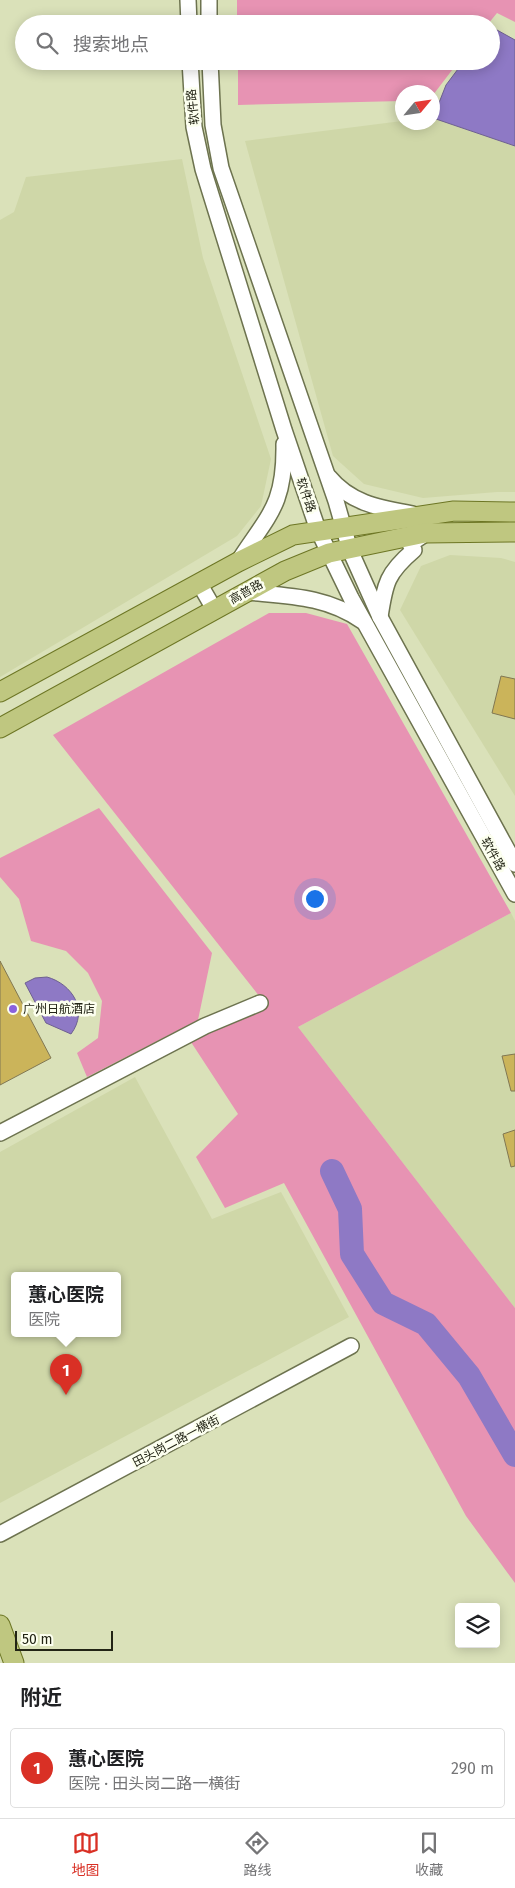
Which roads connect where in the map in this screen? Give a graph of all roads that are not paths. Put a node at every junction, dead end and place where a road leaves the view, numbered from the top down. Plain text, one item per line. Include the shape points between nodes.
1 (188, 0) edge
2 (209, 0) edge
3 (189, 15) edge
4 (209, 15) edge
5 (191, 70) edge
6 (210, 70) edge
7 (284, 430) junction
8 (327, 474) junction
9 (515, 512) edge
10 (419, 515) junction
11 (344, 527) junction
12 (318, 530) junction
13 (515, 532) edge
14 (425, 533) junction
15 (350, 550) junction
16 (329, 553) junction
17 (238, 562) junction
18 (199, 583) junction
19 (247, 592) junction
20 (214, 609) junction
21 (380, 617) junction
22 (365, 624) junction
23 (0, 692) edge
24 (0, 728) edge
25 (515, 864) edge
26 (515, 894) edge
27 (260, 1003) dead end
28 (0, 1133) edge
29 (351, 1346) dead end
30 (0, 1534) edge
31 (0, 1625) edge
32 (7, 1644) junction
33 (6, 1663) edge
34 (14, 1663) edge
35 (21, 1663) edge

1 - 3 street
2 - 4 street
5 - 7 street, 软件路 via 194,120 203,169
6 - 8 street, 软件路 via 213,125 221,168
7 - 12 street, 软件路
7 - 17 street via 284,473 278,501
8 - 10 street via 336,485 363,503
8 - 11 street, 软件路
9 - 10 main road via 454,511
10 - 11 main road
11 - 12 main road
11 - 15 street, 软件路
12 - 16 street, 软件路
12 - 17 main road via 280,541
13 - 14 main road, 高普路
14 - 15 main road, 高普路
14 - 21 street via 410,544 414,550 389,576
15 - 16 main road, 高普路
15 - 21 street, 软件路
16 - 19 main road, 高普路 via 284,571
16 - 22 street, 软件路
17 - 18 main road
18 - 20 street
18 - 23 main road
19 - 20 main road, 高普路
19 - 22 street via 314,599 342,609
20 - 24 main road, 高普路
21 - 25 street, 软件路
22 - 26 street, 软件路
27 - 28 street via 205,1026
29 - 30 street, 田头岗二路一横街
31 - 32 main road
32 - 33 main road
32 - 34 main road
32 - 35 main road

